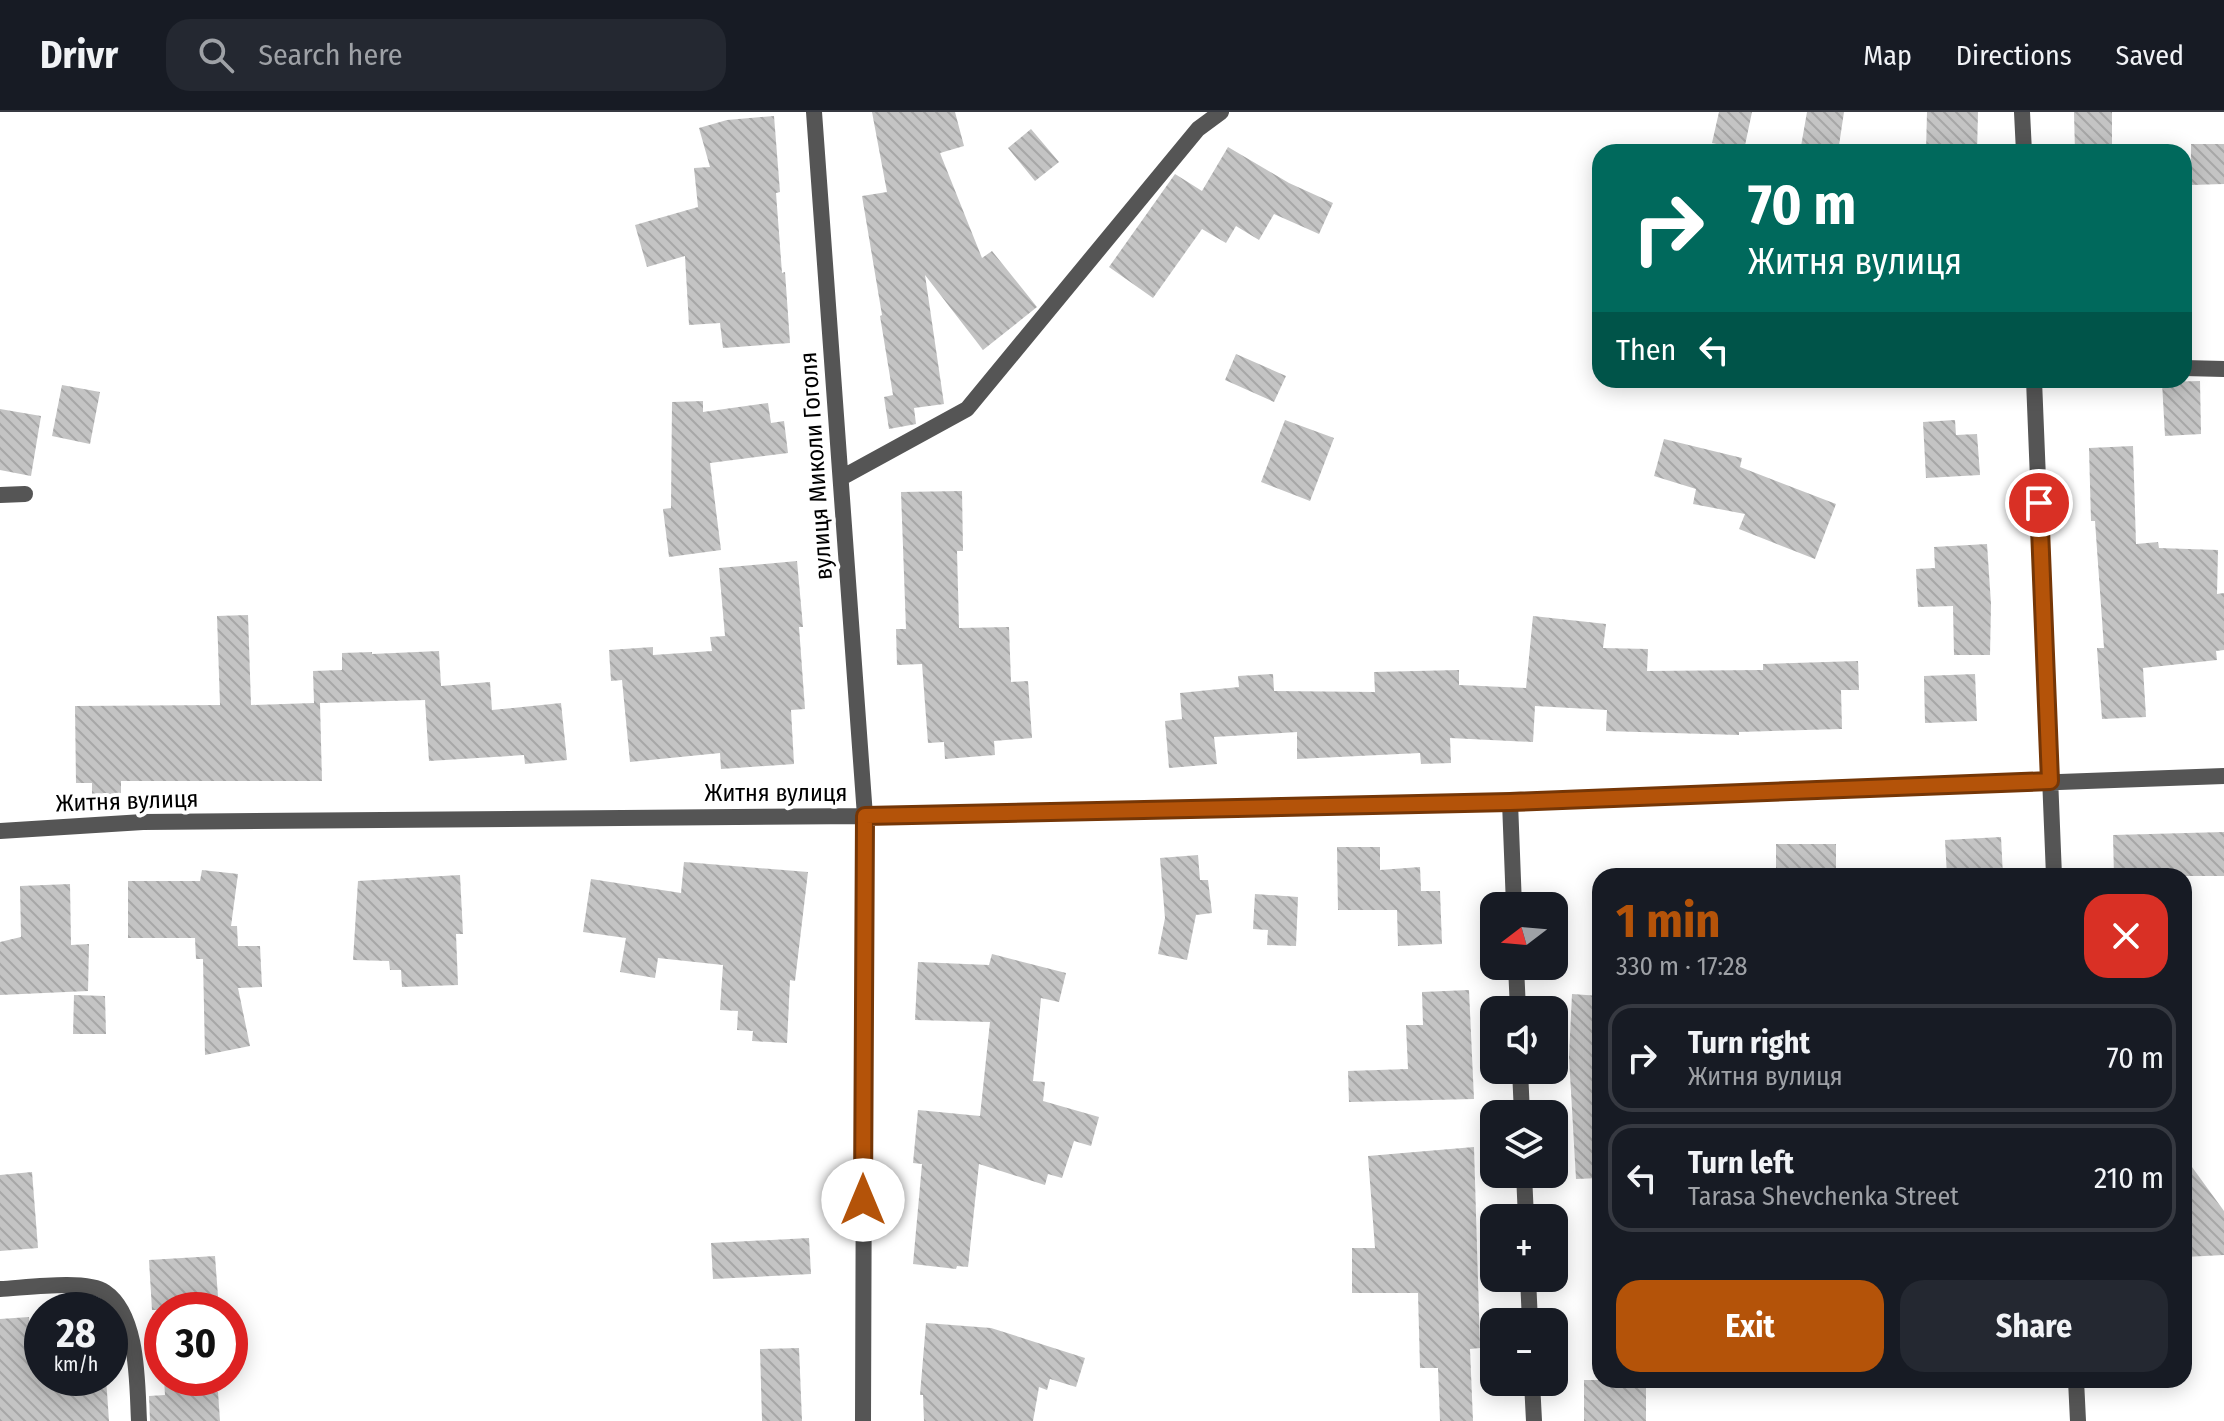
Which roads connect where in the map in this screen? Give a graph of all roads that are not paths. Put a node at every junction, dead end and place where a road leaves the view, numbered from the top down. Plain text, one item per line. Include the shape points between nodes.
1 (814, 112) edge
2 (1221, 112) edge
3 (2022, 112) edge
4 (2024, 144) edge
5 (2192, 368) edge
6 (2224, 369) edge
7 (2034, 388) edge
8 (841, 478) junction
9 (25, 494) dead end
10 (0, 495) edge
11 (2224, 776) edge
12 (2050, 781) junction
13 (1510, 802) junction
14 (865, 816) junction
15 (0, 831) edge
16 (2054, 868) edge
17 (1513, 892) edge
18 (0, 1289) edge
19 (2076, 1388) edge
20 (1533, 1396) edge
21 (139, 1421) edge
22 (863, 1421) edge
23 (1534, 1421) edge
24 (2078, 1421) edge

1 - 8 street, вулиця Миколи Гоголя
2 - 8 street via 1198,129 967,409
3 - 4 street
5 - 6 street
7 - 12 street
8 - 14 street, вулиця Миколи Гоголя
9 - 10 street
11 - 12 street, Житня вулиця
12 - 13 street, Житня вулиця
12 - 16 street
13 - 14 street, Житня вулиця
13 - 17 street
14 - 15 street, Житня вулиця via 143,822
14 - 22 street, вулиця Миколи Гоголя
18 - 21 street via 69,1285 104,1291 123,1313 136,1356
19 - 24 street
20 - 23 street

